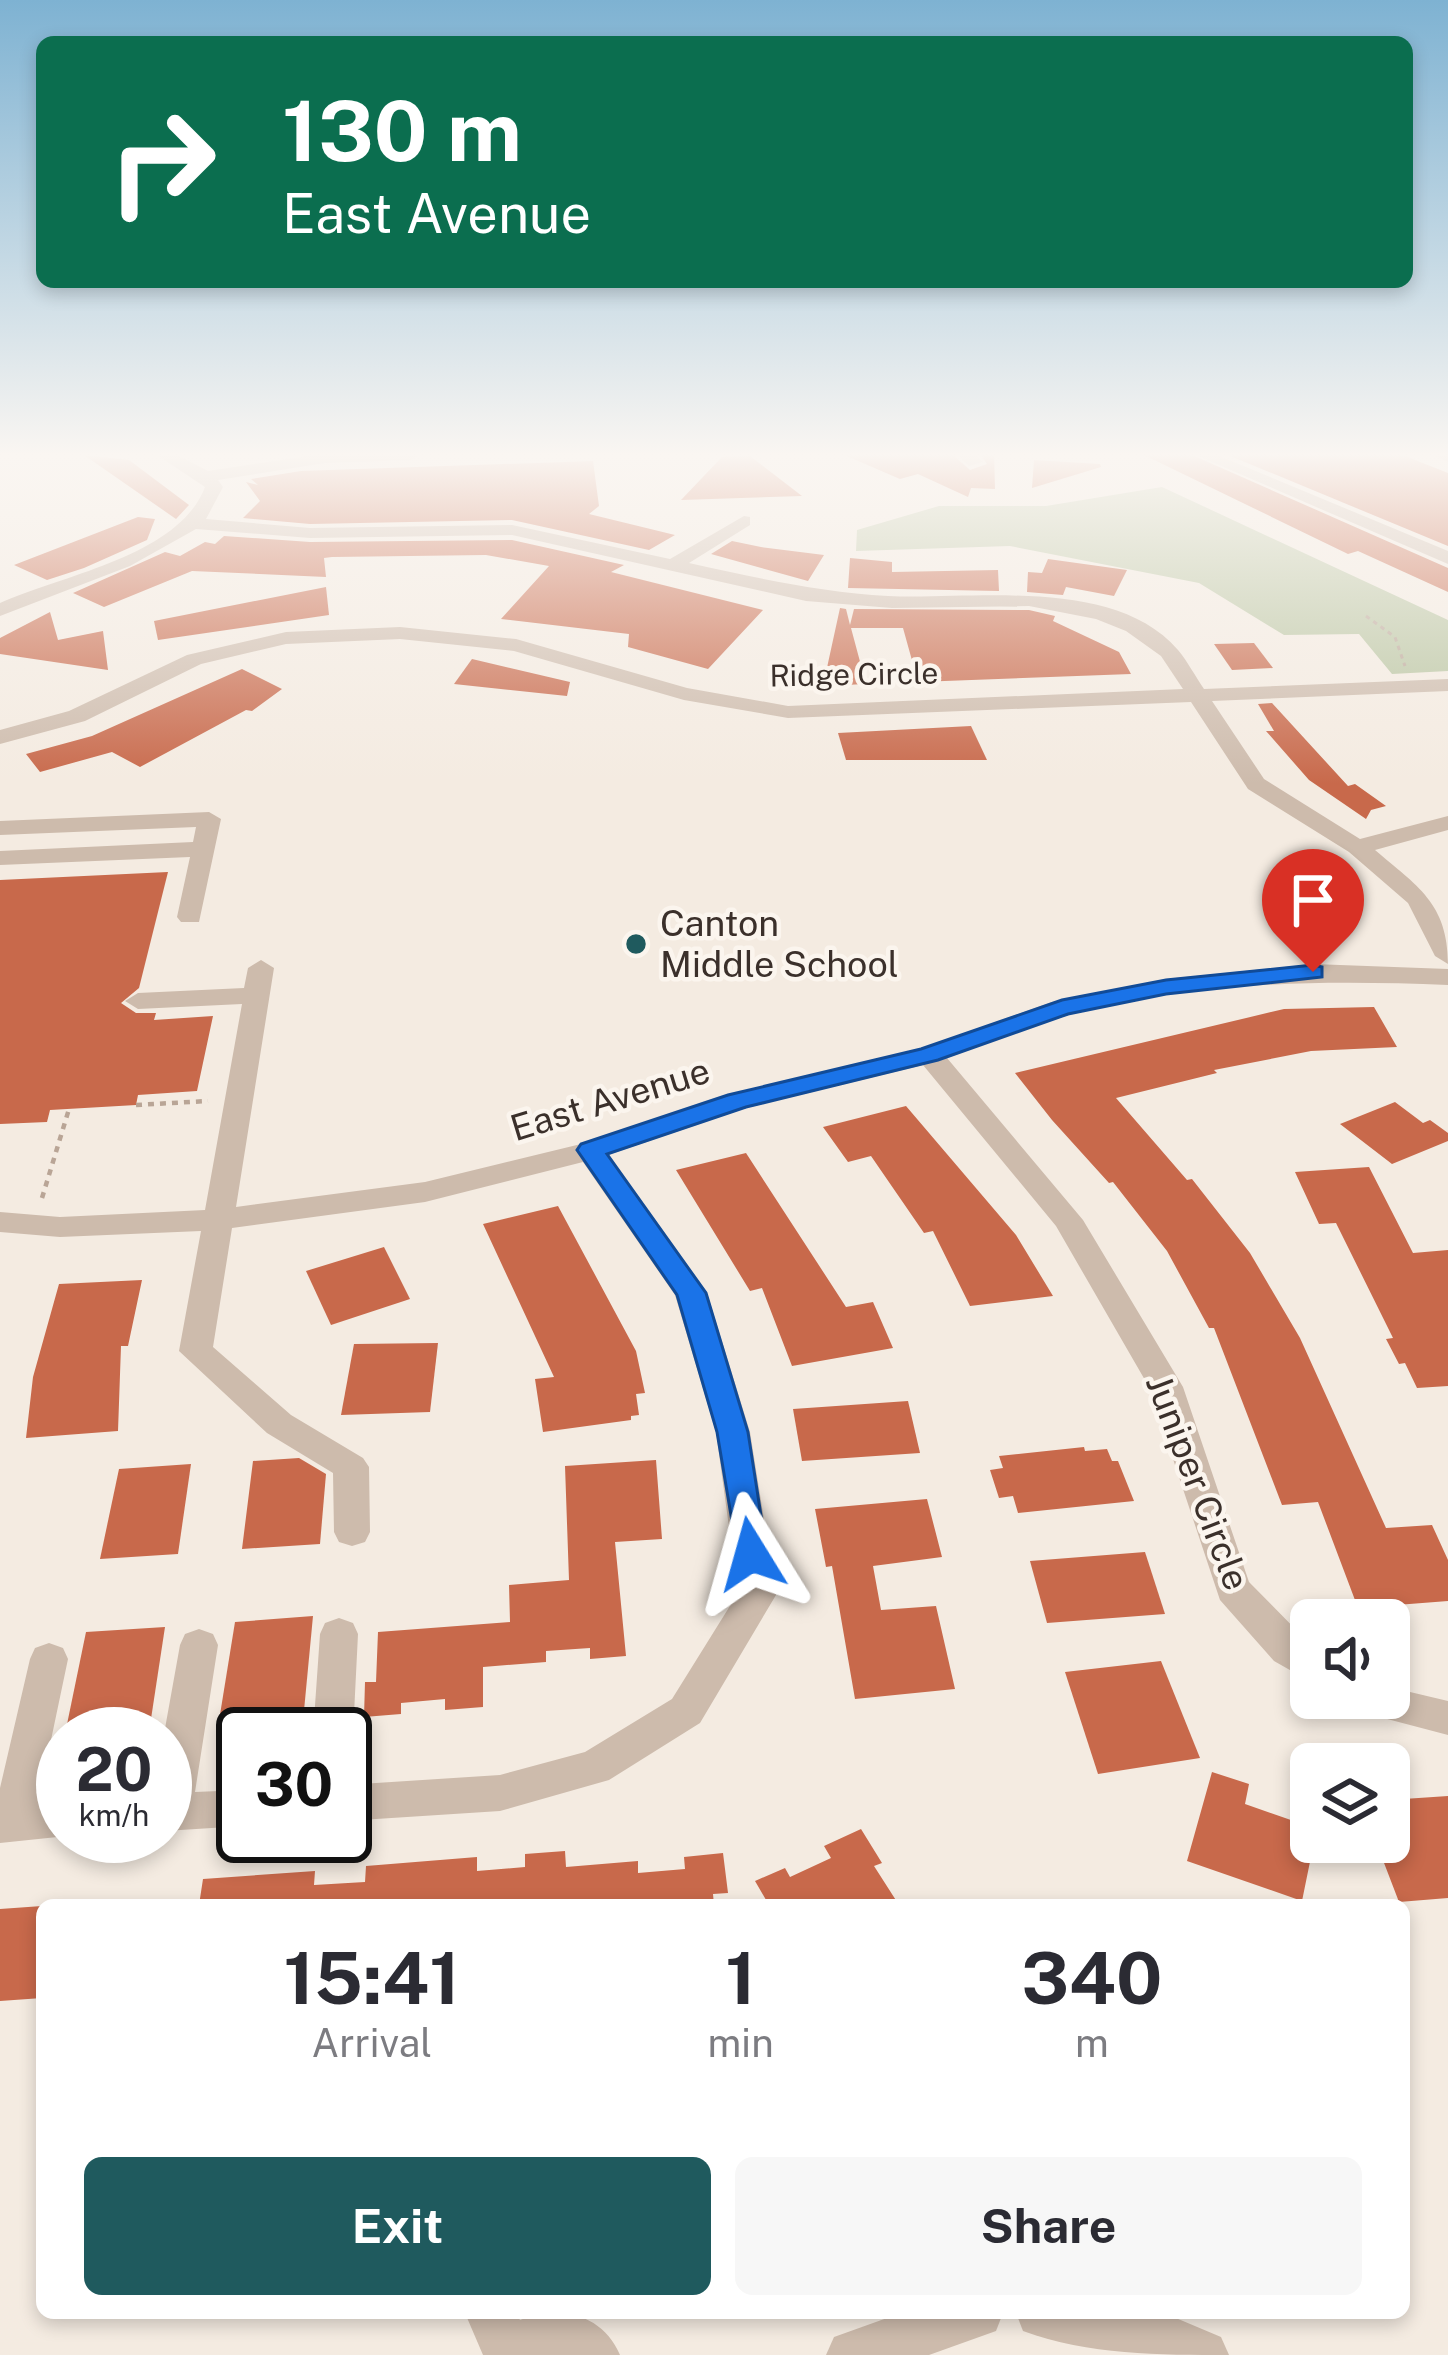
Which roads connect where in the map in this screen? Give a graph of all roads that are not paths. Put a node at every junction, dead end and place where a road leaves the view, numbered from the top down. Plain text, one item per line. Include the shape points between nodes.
1 (112, 565) edge
2 (667, 565) edge
3 (672, 566) joint
4 (0, 610) edge
5 (1448, 685) edge
6 (1196, 694) junction
7 (0, 737) edge
8 (1448, 823) edge
9 (0, 829) edge
10 (1357, 848) junction
11 (203, 849) junction
12 (0, 858) edge
13 (190, 916) dead end
14 (1448, 956) edge
15 (1448, 977) edge
16 (138, 1001) dead end
17 (929, 1055) junction
18 (590, 1150) junction
19 (217, 1220) junction
20 (0, 1222) edge
21 (352, 1532) dead end
22 (339, 1634) dead end
23 (199, 1645) dead end
24 (1290, 1651) edge
25 (49, 1659) dead end
26 (187, 1707) edge
27 (335, 1707) edge
28 (1410, 1709) edge
29 (1448, 1718) edge
30 (372, 1801) edge
31 (36, 1821) edge
32 (6, 1823) edge
33 (493, 2319) edge
34 (960, 2319) edge
35 (1070, 2319) edge
36 (510, 2355) edge
37 (594, 2355) edge
38 (852, 2355) edge
39 (1203, 2355) edge

1 - 4 street
2 - 3 street
3 - 6 street via 806,595 1029,600 1082,609 1154,639
5 - 6 street, Ridge Circle
6 - 7 street, Ridge Circle via 788,712 684,694 516,645 400,633 286,638 194,659 77,716
6 - 10 street via 1256,784
8 - 10 street
9 - 11 street via 209,819
10 - 14 street via 1418,899
11 - 12 street
11 - 13 street
15 - 17 street, East Avenue via 1313,972 1166,987 1062,1008
16 - 19 street via 259,982
17 - 18 street, East Avenue via 737,1101
17 - 24 street, Juniper Circle via 1068,1220 1166,1387 1233,1589
18 - 19 street, East Avenue via 425,1192
18 - 30 street via 691,1293 733,1432 757,1594 686,1711 595,1767 500,1793
19 - 20 street, East Avenue
19 - 21 street via 196,1352 279,1424 351,1467
22 - 27 street
23 - 26 street
25 - 32 street
28 - 29 street
31 - 32 street
33 - 36 street
34 - 38 street
35 - 39 street via 1171,2340
36 - 37 street via 561,2332

